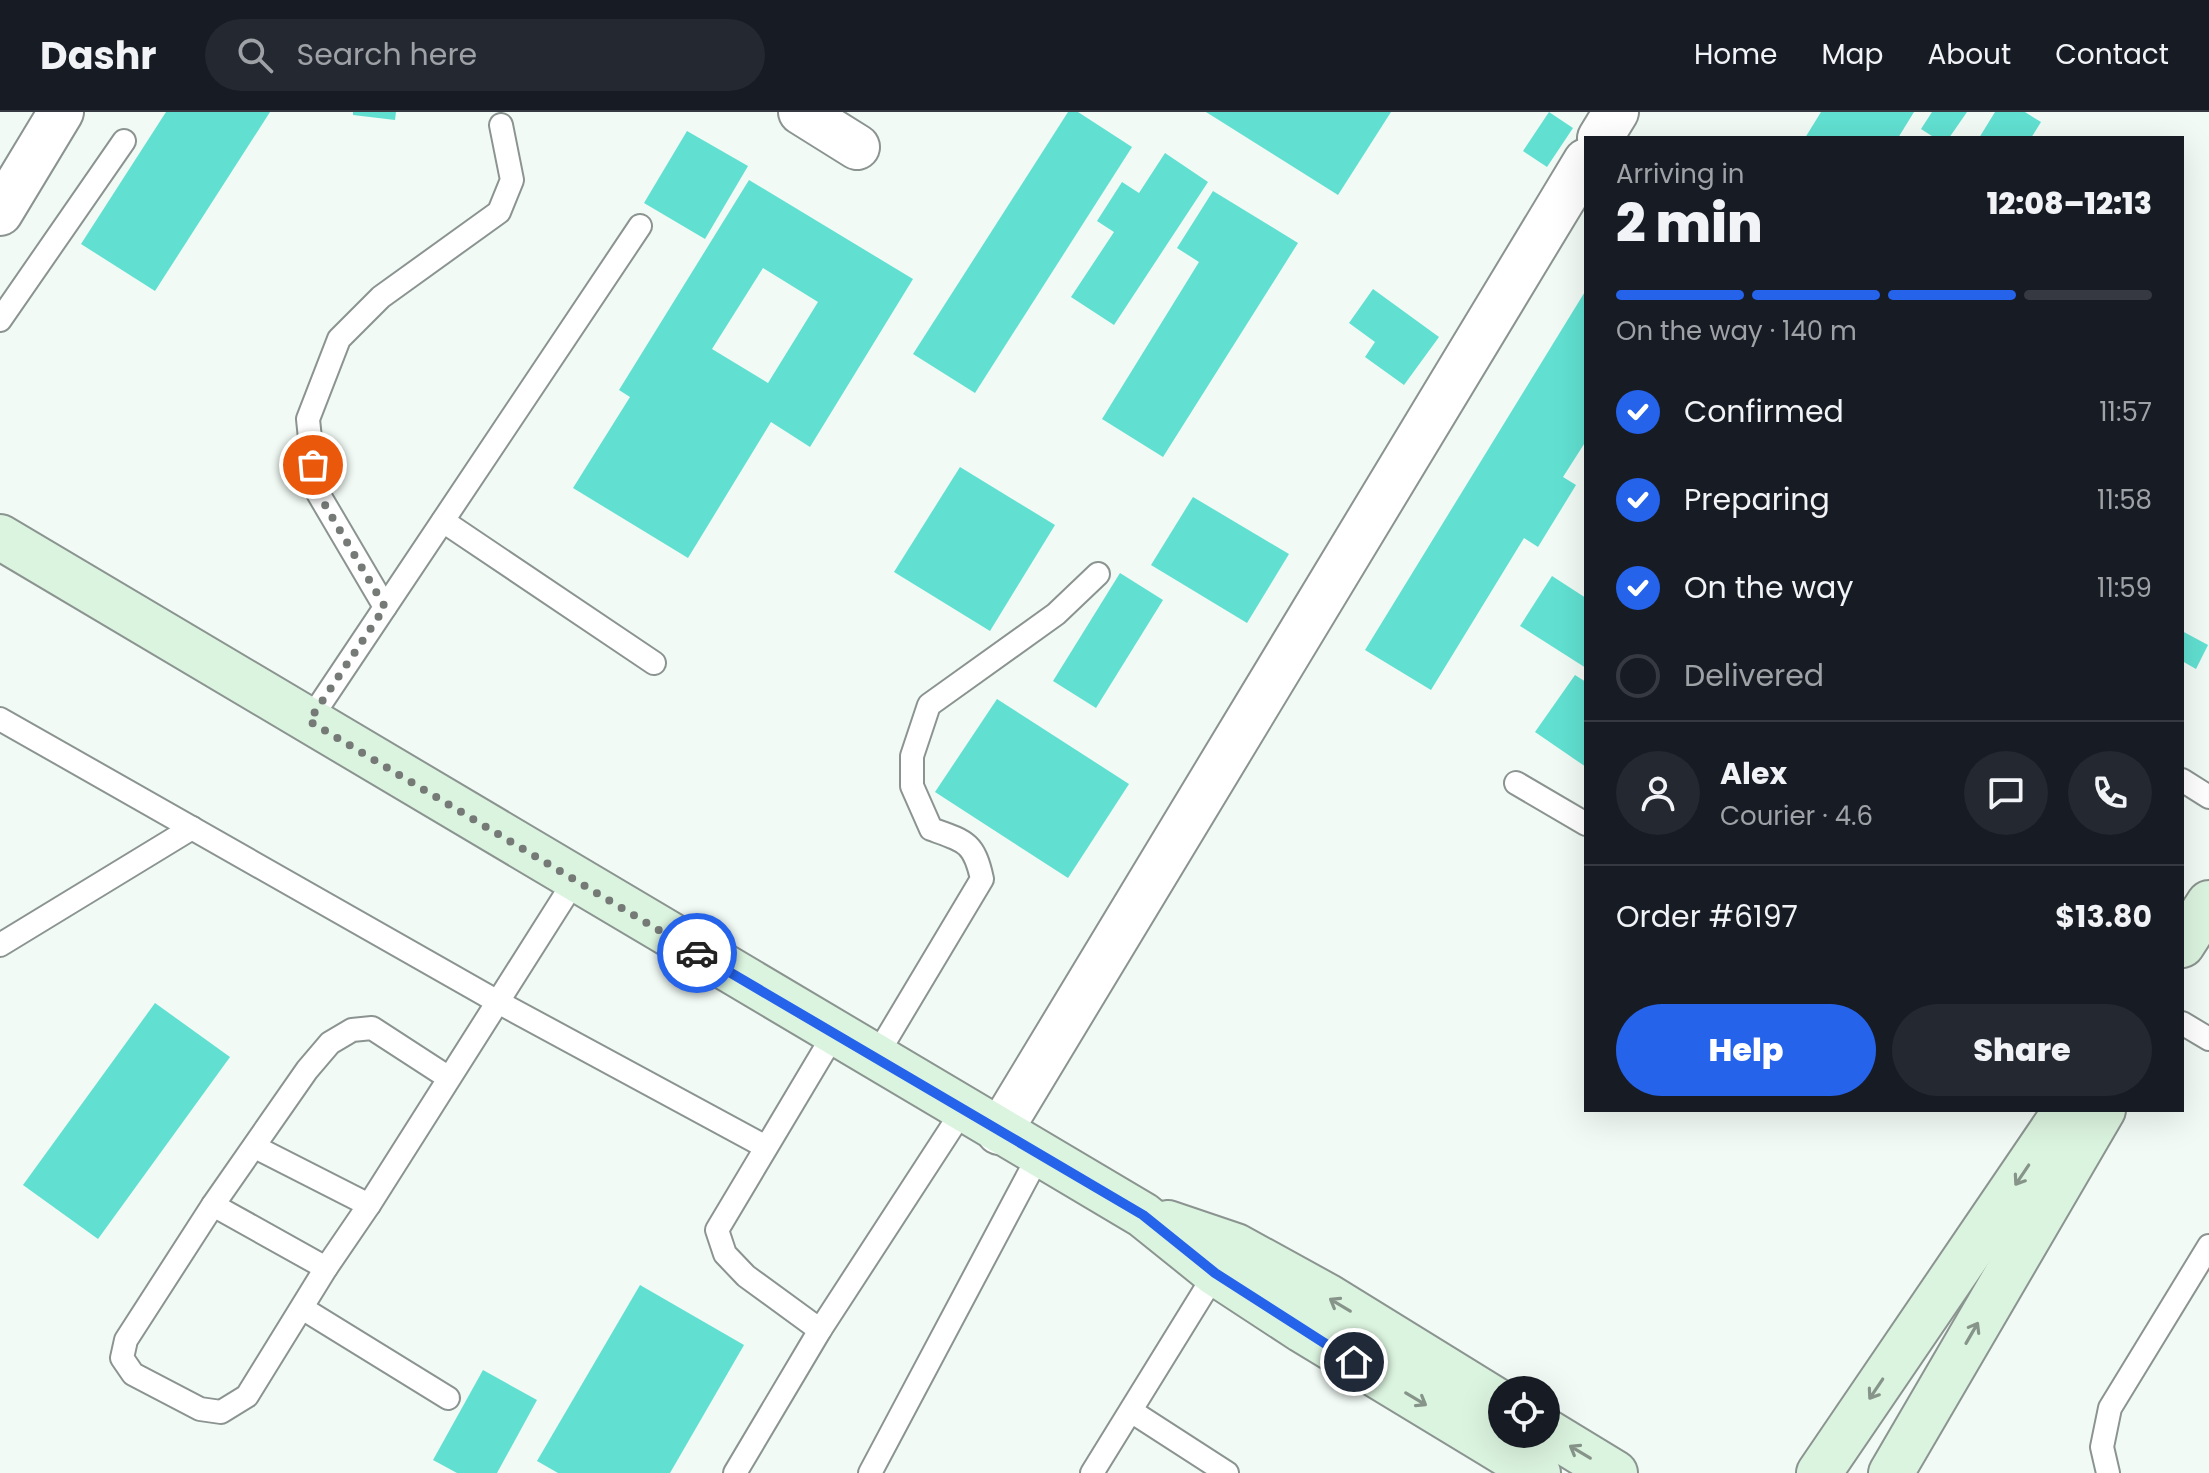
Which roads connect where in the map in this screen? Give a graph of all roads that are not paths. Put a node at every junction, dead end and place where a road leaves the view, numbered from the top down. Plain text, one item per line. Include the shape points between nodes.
1 (61, 112) edge
2 (801, 112) edge
3 (1616, 112) edge
4 (501, 125) dead end
5 (1601, 136) edge
6 (124, 141) dead end
7 (857, 147) dead end
8 (1584, 164) edge
9 (0, 213) edge
10 (640, 226) dead end
11 (0, 320) edge
12 (443, 521) junction
13 (0, 537) edge
14 (1098, 574) dead end
15 (385, 607) junction
16 (654, 663) dead end
17 (0, 719) edge
18 (309, 721) junction
19 (2184, 781) edge
20 (1516, 783) dead end
21 (2209, 797) edge
22 (1584, 823) edge
23 (192, 828) junction
24 (575, 880) junction
25 (0, 945) edge
26 (498, 1002) junction
27 (2184, 1024) edge
28 (834, 1034) junction
29 (2209, 1039) edge
30 (875, 1058) junction
31 (449, 1078) junction
32 (963, 1110) junction
33 (2065, 1112) edge
34 (2102, 1112) edge
35 (999, 1132) junction
36 (255, 1147) junction
37 (766, 1147) junction
38 (1039, 1155) junction
39 (213, 1205) junction
40 (369, 1205) junction
41 (2209, 1246) edge
42 (1225, 1260) junction
43 (326, 1268) junction
44 (302, 1308) junction
45 (820, 1330) junction
46 (1488, 1395) edge
47 (448, 1398) dead end
48 (1131, 1411) junction
49 (1560, 1440) edge
50 (735, 1473) edge
51 (870, 1473) edge
52 (1092, 1473) edge
53 (1227, 1473) edge
54 (1538, 1473) edge
55 (1615, 1473) edge
56 (1819, 1473) edge
57 (1891, 1473) edge
58 (2108, 1473) edge

1 - 9 street
2 - 7 street
3 - 5 street
4 - 15 lane via 512,180 499,212 381,297 339,339 308,419 315,488
6 - 11 lane
8 - 35 street
10 - 12 lane
12 - 15 lane
12 - 16 lane
13 - 18 main road
14 - 30 lane via 1056,614 929,705 912,756 912,786 931,829 961,839 977,855 982,879
15 - 18 lane
17 - 23 lane
18 - 24 main road
19 - 21 lane
20 - 22 lane
23 - 25 lane
23 - 26 lane
24 - 26 lane
24 - 28 main road
26 - 31 lane
26 - 37 lane
27 - 29 lane
28 - 30 main road
28 - 37 lane
30 - 32 main road
31 - 36 lane via 372,1028 352,1030 330,1043 307,1070
31 - 40 lane
32 - 35 main road
32 - 45 lane
33 -> 56 main road
57 -> 34 main road
35 - 38 main road
36 - 39 lane
36 - 40 lane
37 - 45 lane via 717,1230 725,1254 746,1276
38 - 42 main road
38 - 51 lane
39 - 43 lane
39 - 44 lane via 126,1340 122,1358 133,1374 200,1409 221,1412 247,1396
40 - 43 lane
41 - 58 lane via 2110,1408 2102,1447
46 -> 42 main road via 1327,1296
42 - 48 lane
42 -> 54 main road via 1302,1330
43 - 44 lane
44 - 47 lane
45 - 50 lane
48 - 52 lane
48 - 53 lane
55 -> 49 main road

